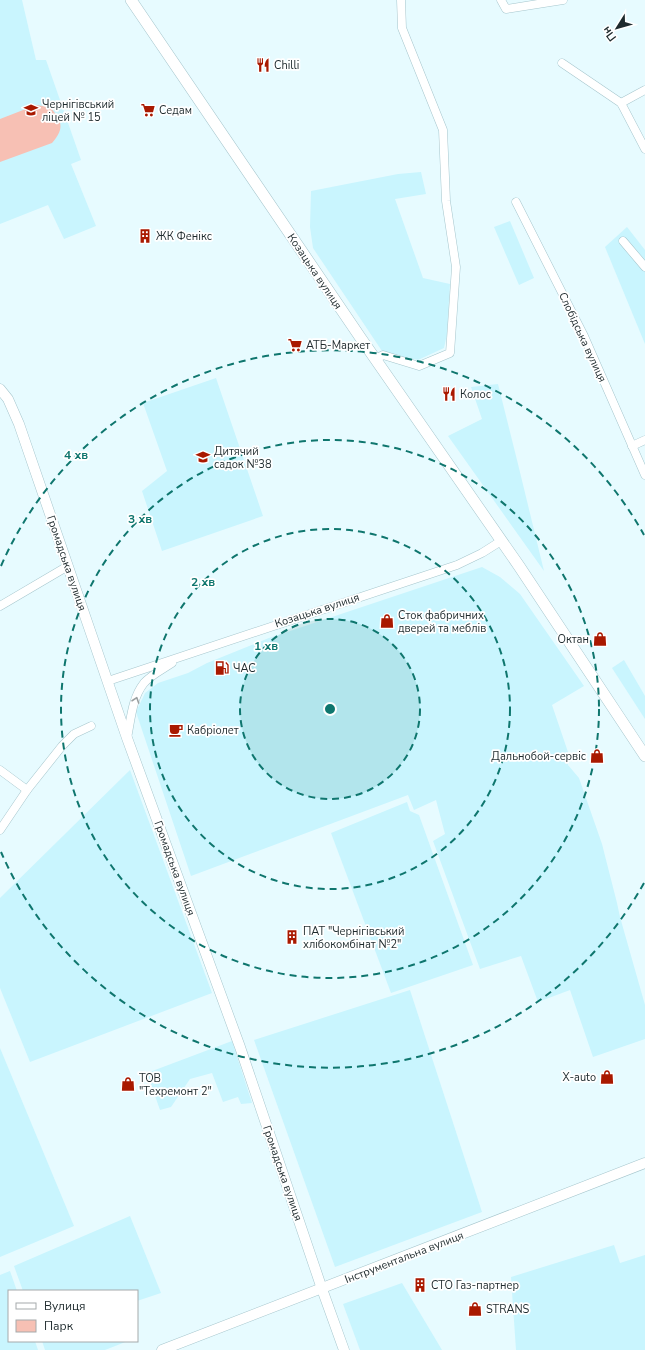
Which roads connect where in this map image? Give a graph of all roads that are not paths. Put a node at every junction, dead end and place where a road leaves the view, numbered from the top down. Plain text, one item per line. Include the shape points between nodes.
1 (131, 0) edge
2 (401, 0) edge
3 (501, 0) edge
4 (563, 0) edge
5 (562, 63) dead end
6 (645, 90) edge
7 (621, 103) junction
8 (645, 149) edge
9 (516, 202) dead end
10 (623, 241) dead end
11 (645, 267) edge
12 (376, 359) junction
13 (0, 389) edge
14 (645, 440) edge
15 (632, 446) junction
16 (645, 475) edge
17 (501, 542) junction
18 (68, 566) junction
19 (0, 606) edge
20 (183, 656) junction
21 (108, 681) junction
22 (91, 726) dead end
23 (127, 738) junction
24 (645, 756) edge
25 (0, 770) edge
26 (27, 790) junction
27 (0, 830) edge
28 (645, 1163) edge
29 (322, 1289) junction
30 (162, 1350) edge
31 (344, 1350) edge

1 - 12 main road, Козацька вулиця
2 - 12 street via 402,28 443,130 446,201 456,275 450,353 419,366 383,355
3 - 4 street via 506,9
5 - 7 street
6 - 7 street
7 - 8 street
9 - 15 street, Слобідська вулиця via 575,318
10 - 11 street
12 - 17 main road, Козацька вулиця
13 - 18 street, Громадська вулиця via 8,399 19,424
14 - 15 street
15 - 16 street, Слобідська вулиця
17 - 20 street, Козацька вулиця via 457,565
17 - 24 main road, Козацька вулиця
18 - 19 street
18 - 21 street, Громадська вулиця
20 - 21 street, Козацька вулиця
23 -> 20 street via 134,705 144,682
21 - 23 street, Громадська вулиця
22 - 26 street via 74,734
23 - 29 street, Громадська вулиця via 240,1047
25 - 26 street
26 - 27 street
28 - 29 street, Інструментальна вулиця
29 - 30 street, Інструментальна вулиця
29 - 31 street, Громадська вулиця

